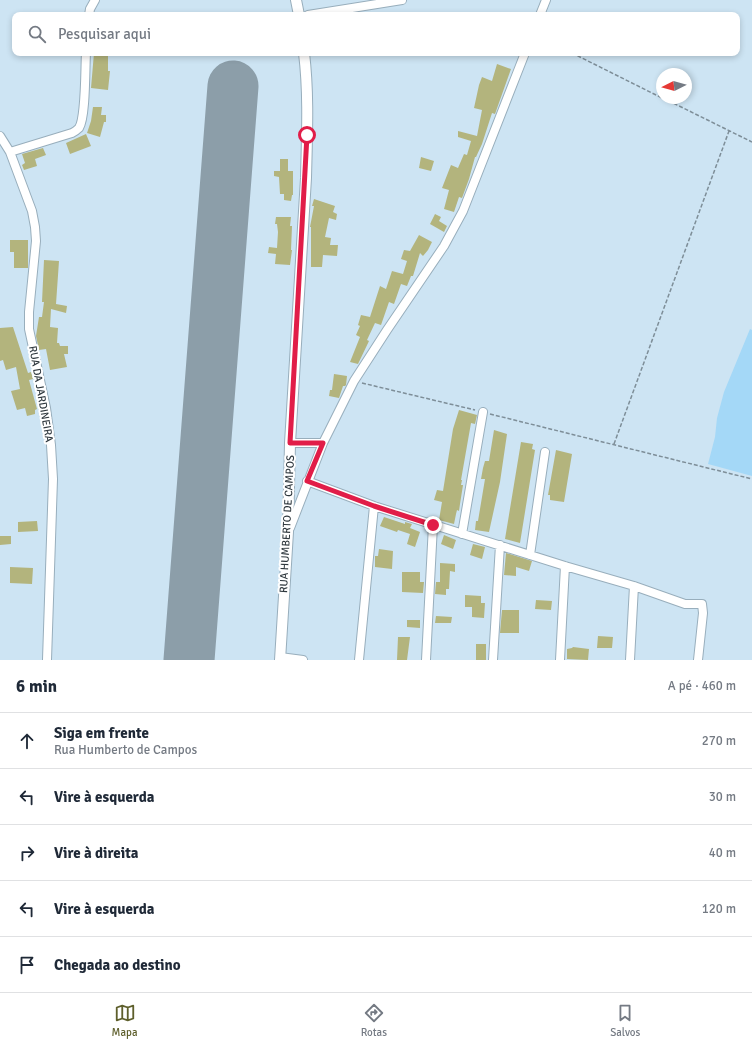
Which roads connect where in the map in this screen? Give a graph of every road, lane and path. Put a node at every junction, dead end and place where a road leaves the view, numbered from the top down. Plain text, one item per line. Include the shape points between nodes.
1 (95, 0) edge
2 (296, 0) edge
3 (402, 0) edge
4 (546, 0) edge
5 (90, 12) edge
6 (298, 12) edge
7 (327, 12) edge
8 (541, 12) edge
9 (86, 56) edge
10 (304, 56) edge
11 (524, 56) edge
12 (578, 56) edge
13 (656, 95) edge
14 (674, 104) edge
15 (729, 131) junction
16 (0, 136) edge
17 (752, 142) edge
18 (10, 152) junction
19 (354, 381) junction
20 (483, 412) junction
21 (290, 443) junction
22 (323, 443) junction
23 (614, 444) junction
24 (545, 452) dead end
25 (752, 479) edge
26 (307, 481) junction
27 (374, 506) junction
28 (433, 525) junction
29 (288, 532) junction
30 (462, 534) junction
31 (500, 545) junction
32 (530, 555) junction
33 (565, 566) junction
34 (634, 586) junction
35 (280, 658) edge
36 (47, 660) edge
37 (303, 660) edge
38 (359, 660) edge
39 (426, 660) edge
40 (493, 660) edge
41 (560, 660) edge
42 (630, 660) edge
43 (698, 660) edge

1 - 5 street
2 - 6 street
3 - 7 street
4 - 8 street
9 - 18 street via 82,120 79,128 72,134
10 - 21 street, RUA HUMBERTO DE CAMPOS via 307,135
11 - 19 street via 463,211 444,246
12 - 13 path
14 - 15 path
15 - 17 path
15 - 23 path
16 - 18 street, RUA DA JARDINEIRA
18 - 36 street, RUA DA JARDINEIRA via 32,211 35,227 29,329 51,445 53,479
19 - 20 path
19 - 22 street
20 - 23 path
20 - 30 street
21 - 22 street
21 - 29 street, RUA HUMBERTO DE CAMPOS
22 - 26 street
23 - 25 path
24 - 32 street
26 - 27 street
26 - 29 street
27 - 28 street
27 - 38 street
28 - 30 street
28 - 39 street
29 - 35 street, RUA HUMBERTO DE CAMPOS
30 - 31 street
31 - 32 street
31 - 40 street
32 - 33 street
33 - 34 street
33 - 41 street
34 - 42 street
34 - 43 street via 685,604 702,604 704,613
35 - 37 street

